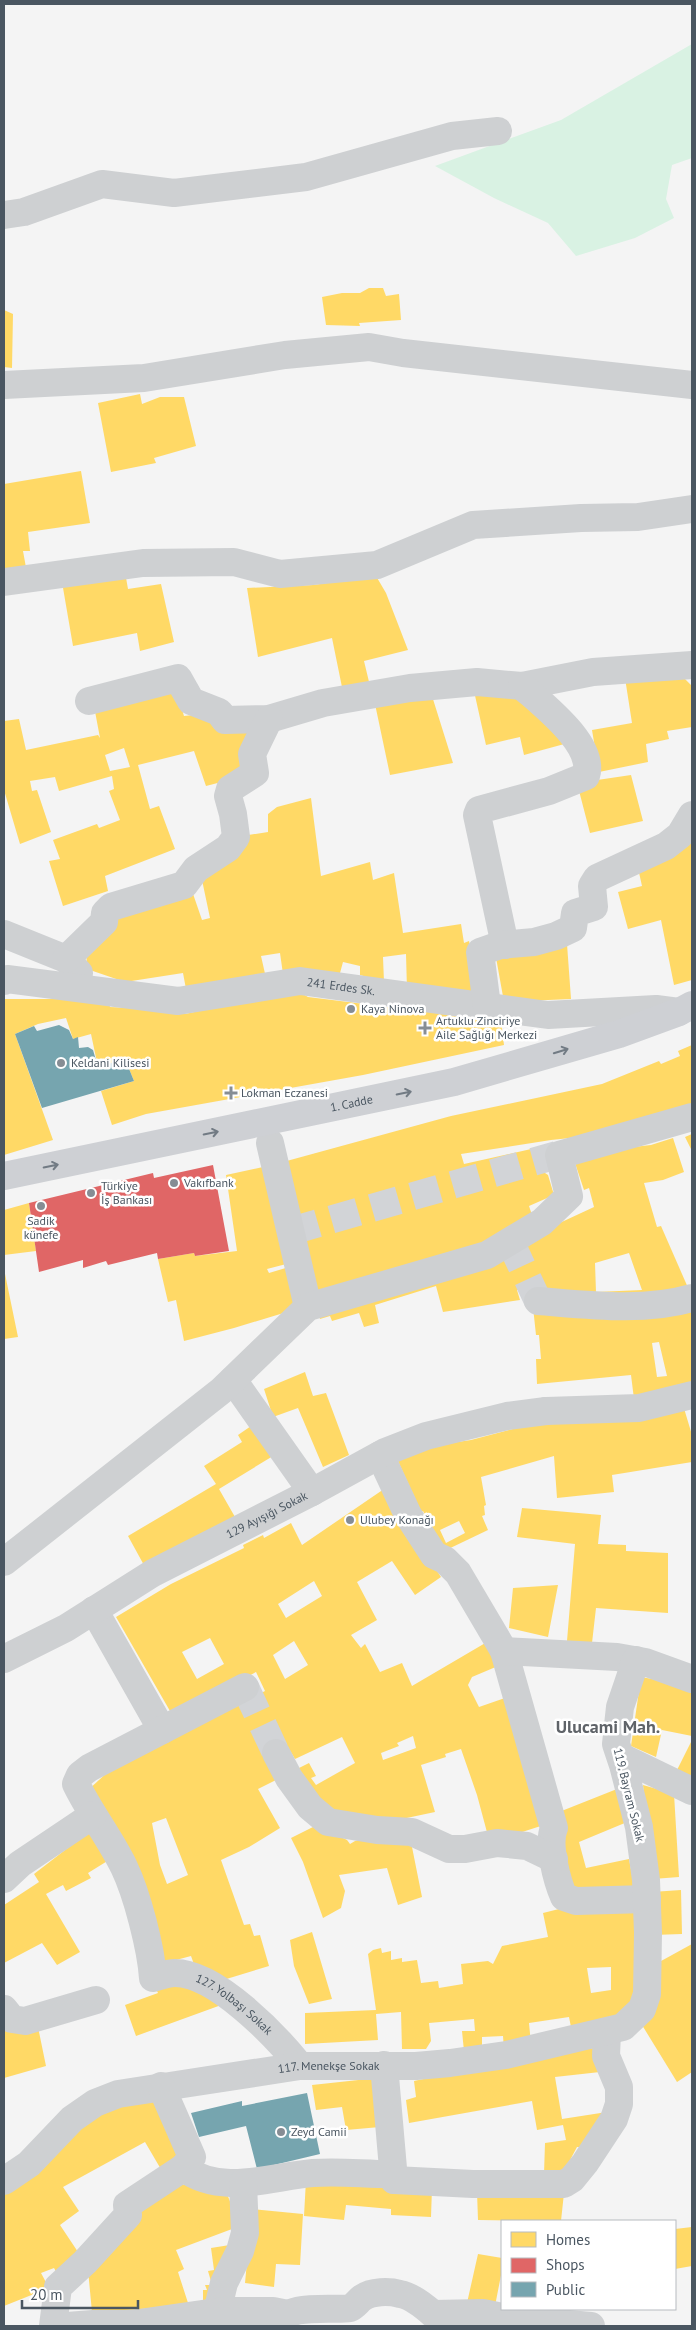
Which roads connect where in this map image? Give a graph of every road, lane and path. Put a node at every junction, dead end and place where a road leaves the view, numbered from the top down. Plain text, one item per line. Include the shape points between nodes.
1 (498, 131) dead end
2 (4, 215) edge
3 (4, 385) edge
4 (692, 385) edge
5 (692, 509) edge
6 (4, 582) edge
7 (692, 665) edge
8 (522, 686) junction
9 (89, 702) dead end
10 (269, 719) junction
11 (692, 815) edge
12 (4, 934) edge
13 (504, 945) junction
14 (66, 959) junction
15 (4, 981) edge
16 (88, 989) junction
17 (487, 1006) junction
18 (686, 1009) edge
19 (692, 1117) edge
20 (270, 1143) dead end
21 (4, 1176) edge
22 (692, 1298) edge
23 (538, 1301) dead end
24 (308, 1307) junction
25 (233, 1380) junction
26 (692, 1395) edge
27 (380, 1455) junction
28 (312, 1492) junction
29 (4, 1562) edge
30 (94, 1610) junction
31 (504, 1651) junction
32 (4, 1659) edge
33 (636, 1660) junction
34 (692, 1679) edge
35 (245, 1686) dead end
36 (162, 1730) junction
37 (276, 1753) tunnel mouth
38 (621, 1757) junction
39 (692, 1791) edge
40 (93, 1815) junction
41 (554, 1859) junction
42 (4, 1879) edge
43 (647, 1899) junction
44 (96, 2000) dead end
45 (4, 2009) edge
46 (607, 2032) junction
47 (384, 2065) junction
48 (300, 2066) junction
49 (162, 2086) junction
50 (183, 2168) junction
51 (394, 2180) junction
52 (4, 2182) edge
53 (243, 2183) junction
54 (217, 2312) junction
55 (284, 2320) edge
56 (155, 2324) edge
57 (53, 2326) edge
58 (67, 2326) edge
59 (591, 2326) edge

1 - 2 street via 452,136 306,177 174,193 102,184 24,212
3 - 4 street via 144,378 285,355 369,347
5 - 6 street via 638,517 473,525 377,565 280,574 234,562 143,563
7 - 8 street via 593,672
8 - 10 street via 477,682 410,688 323,704
8 - 13 street via 581,745 588,770 586,776 549,791 479,810 477,815
9 - 10 street via 178,678 191,701 219,712 225,720
10 - 14 street via 252,754 255,773 230,789 228,796 236,837 232,844 196,869 184,885 111,907 105,913 104,922
11 - 13 street via 680,835 666,846 596,878 592,886 594,907 575,913 573,928 534,942
12 - 14 street
13 - 17 street via 480,952
14 - 16 street via 76,968
15 - 16 street, 241 Erdes Sk.
16 - 17 street, 241 Erdes Sk. via 178,1001 300,981
17 - 18 street, 241 Erdes Sk. via 548,1015
21 -> 18 main road, 1. Cadde via 454,1082 619,1034
19 - 24 street via 559,1155 569,1196 542,1222 487,1255
20 - 24 street
22 - 23 street via 662,1304 615,1306
24 - 25 street
25 - 28 street
25 - 29 street
26 - 27 street, 129 Ayışığı Sokak via 640,1408 546,1411 507,1416 426,1436
27 - 28 street, 129 Ayışığı Sokak
27 - 31 street via 408,1515 434,1555 445,1560 458,1573
28 - 30 street, 129 Ayışığı Sokak via 153,1573
30 - 32 street, 129 Ayışığı Sokak
30 - 36 street
31 - 33 street
31 - 41 street via 554,1828 550,1837
33 - 34 street
33 - 38 street, 119. Bayram Sokak via 620,1707 616,1744
35 - 36 street
36 - 40 street via 80,1775 76,1784
37 - 41 street via 310,1807 328,1822 412,1832 449,1848 497,1844 527,1846
38 - 39 street
38 - 43 street, 119. Bayram Sokak via 639,1826
40 - 42 street via 20,1864
40 - 48 street, 127. Yolbaşı Sokak via 124,1868 152,1960 152,1978 175,1973 195,1977 228,1996 281,2042
41 - 43 street via 564,1897 576,1901
43 - 46 street, 119. Bayram Sokak via 647,1994 642,2009 623,2027
44 - 45 street via 25,2021 12,2020
46 - 47 street, 117. Menekşe Sokak via 460,2062
46 - 51 street via 606,2056 619,2086 619,2104 614,2119 572,2179 564,2184
47 - 48 street, 117. Menekşe Sokak
47 - 51 street
48 - 49 street, 117. Menekşe Sokak
49 - 50 street via 192,2157
49 - 52 street, 117. Menekşe Sokak via 118,2094 96,2103 72,2119 29,2164
50 - 53 street via 191,2174 231,2184
50 - 57 street via 127,2205 128,2215 58,2287
51 - 53 street via 390,2174 314,2173
53 - 54 street via 245,2233 224,2283
54 - 55 street via 273,2312
54 - 56 street
55 - 59 street via 310,2309 352,2308 368,2294 400,2294 421,2304 432,2314 484,2313 512,2319
56 - 58 street

